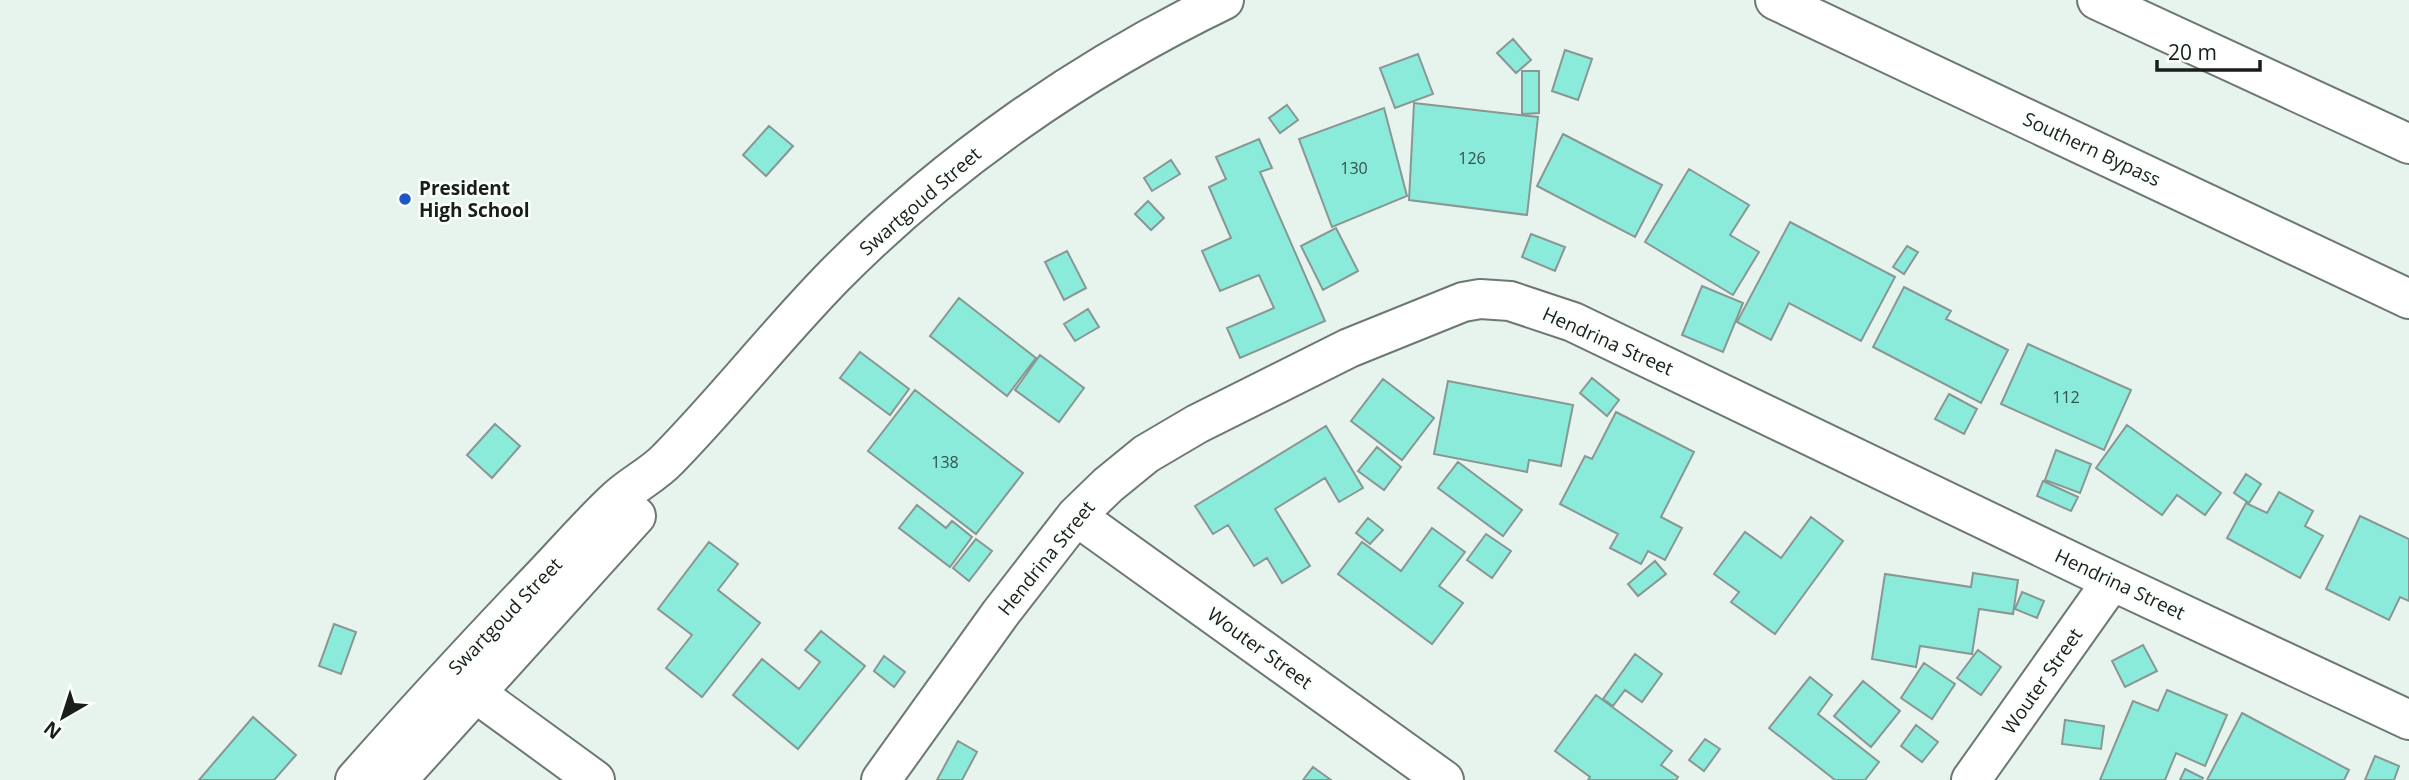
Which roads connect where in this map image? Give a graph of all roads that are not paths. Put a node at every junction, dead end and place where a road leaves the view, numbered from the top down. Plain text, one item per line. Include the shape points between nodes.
1 (1224, 0) edge
2 (1775, 0) edge
3 (2097, 0) edge
4 (2409, 144) edge
5 (2409, 299) edge
6 (1076, 516) junction
7 (2112, 581) junction
8 (463, 683) junction
9 (2409, 720) edge
10 (355, 780) edge
11 (397, 780) edge
12 (595, 780) edge
13 (881, 780) edge
14 (1444, 780) edge
15 (1971, 780) edge

1 - 8 main road, Swartgoud Street via 1178,22 1042,103 894,220 835,275 666,462 637,515
2 - 5 main road, Southern Bypass
3 - 4 main road
6 - 7 main road, Hendrina Street via 1146,454 1197,424 1349,348 1444,308 1472,300 1500,300 1573,322
6 - 13 main road, Hendrina Street
6 - 14 main road, Wouter Street
7 - 9 main road, Hendrina Street
7 - 15 main road, Wouter Street
8 - 10 main road, Swartgoud Street
8 - 11 main road, Swartgoud Street
8 - 12 main road

